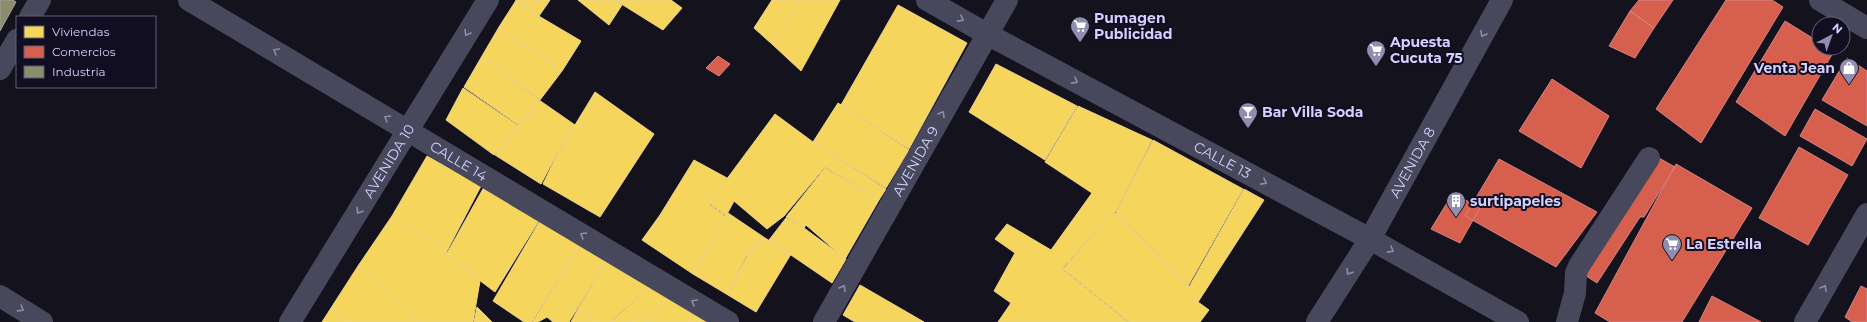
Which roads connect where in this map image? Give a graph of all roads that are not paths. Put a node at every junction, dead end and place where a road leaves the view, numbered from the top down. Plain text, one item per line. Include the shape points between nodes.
1 (40, 0) edge
2 (189, 0) edge
3 (488, 0) edge
4 (927, 0) edge
5 (1007, 0) edge
6 (1502, 0) edge
7 (1820, 0) edge
8 (31, 16) edge
9 (1867, 28) edge
10 (988, 34) junction
11 (16, 42) edge
12 (0, 69) edge
13 (408, 131) junction
14 (1649, 158) dead end
15 (1867, 214) edge
16 (1370, 239) junction
17 (0, 296) edge
18 (42, 322) edge
19 (290, 322) edge
20 (728, 322) edge
21 (824, 322) edge
22 (1317, 322) edge
23 (1518, 322) edge
24 (1566, 322) edge
25 (1805, 322) edge

1 - 8 street
13 -> 2 street, CALLE 14
3 -> 13 street, AVENIDA 10
4 -> 10 street, CALLE 13
5 - 10 street, AVENIDA 9
6 -> 16 street, AVENIDA 8
7 - 9 street
10 -> 16 street, CALLE 13
21 -> 10 street, AVENIDA 9
11 - 12 street
13 -> 19 street, AVENIDA 10
20 -> 13 street, CALLE 14
14 - 24 street via 1579,266
25 -> 15 street
16 -> 22 street, AVENIDA 8
16 -> 23 street, CALLE 13
17 -> 18 street

